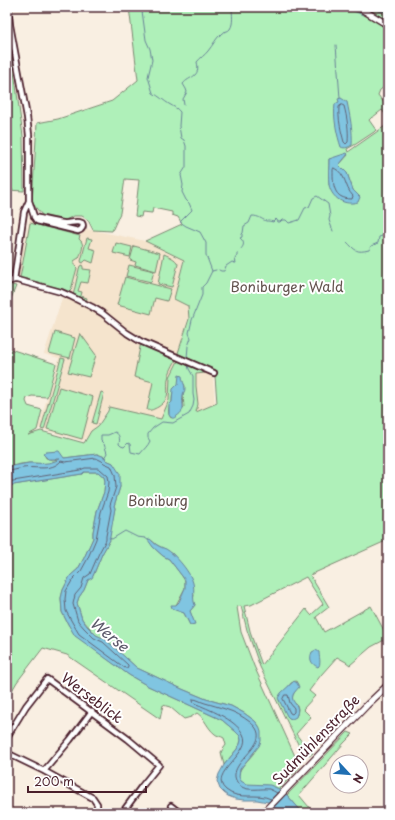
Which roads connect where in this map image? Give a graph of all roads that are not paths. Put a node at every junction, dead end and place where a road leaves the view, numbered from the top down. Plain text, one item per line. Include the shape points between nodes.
1 (8, 7) edge
2 (358, 7) edge
3 (388, 25) edge
4 (29, 201) junction
5 (34, 217) junction
6 (16, 280) junction
7 (7, 282) edge
8 (214, 373) dead end
9 (388, 685) edge
10 (92, 711) junction
11 (7, 737) edge
12 (7, 753) edge
13 (44, 771) junction
14 (171, 806) dead end
15 (265, 811) edge
16 (97, 813) edge
17 (122, 813) edge
18 (180, 813) edge

1 - 4 street via 28,125
2 - 3 street
4 - 5 street
4 - 6 street via 24,212
5 - 5 street via 39,222 76,231 80,231 82,227 79,221 62,223
6 - 7 street
6 - 8 street via 70,296 102,313 140,341
9 - 15 street, Sudmühlenstraße
10 - 11 street, Werseblick via 47,679
10 - 13 street
10 - 17 street, Werseblick via 159,765
12 - 13 street
13 - 16 street via 93,798 97,804
14 - 18 street

